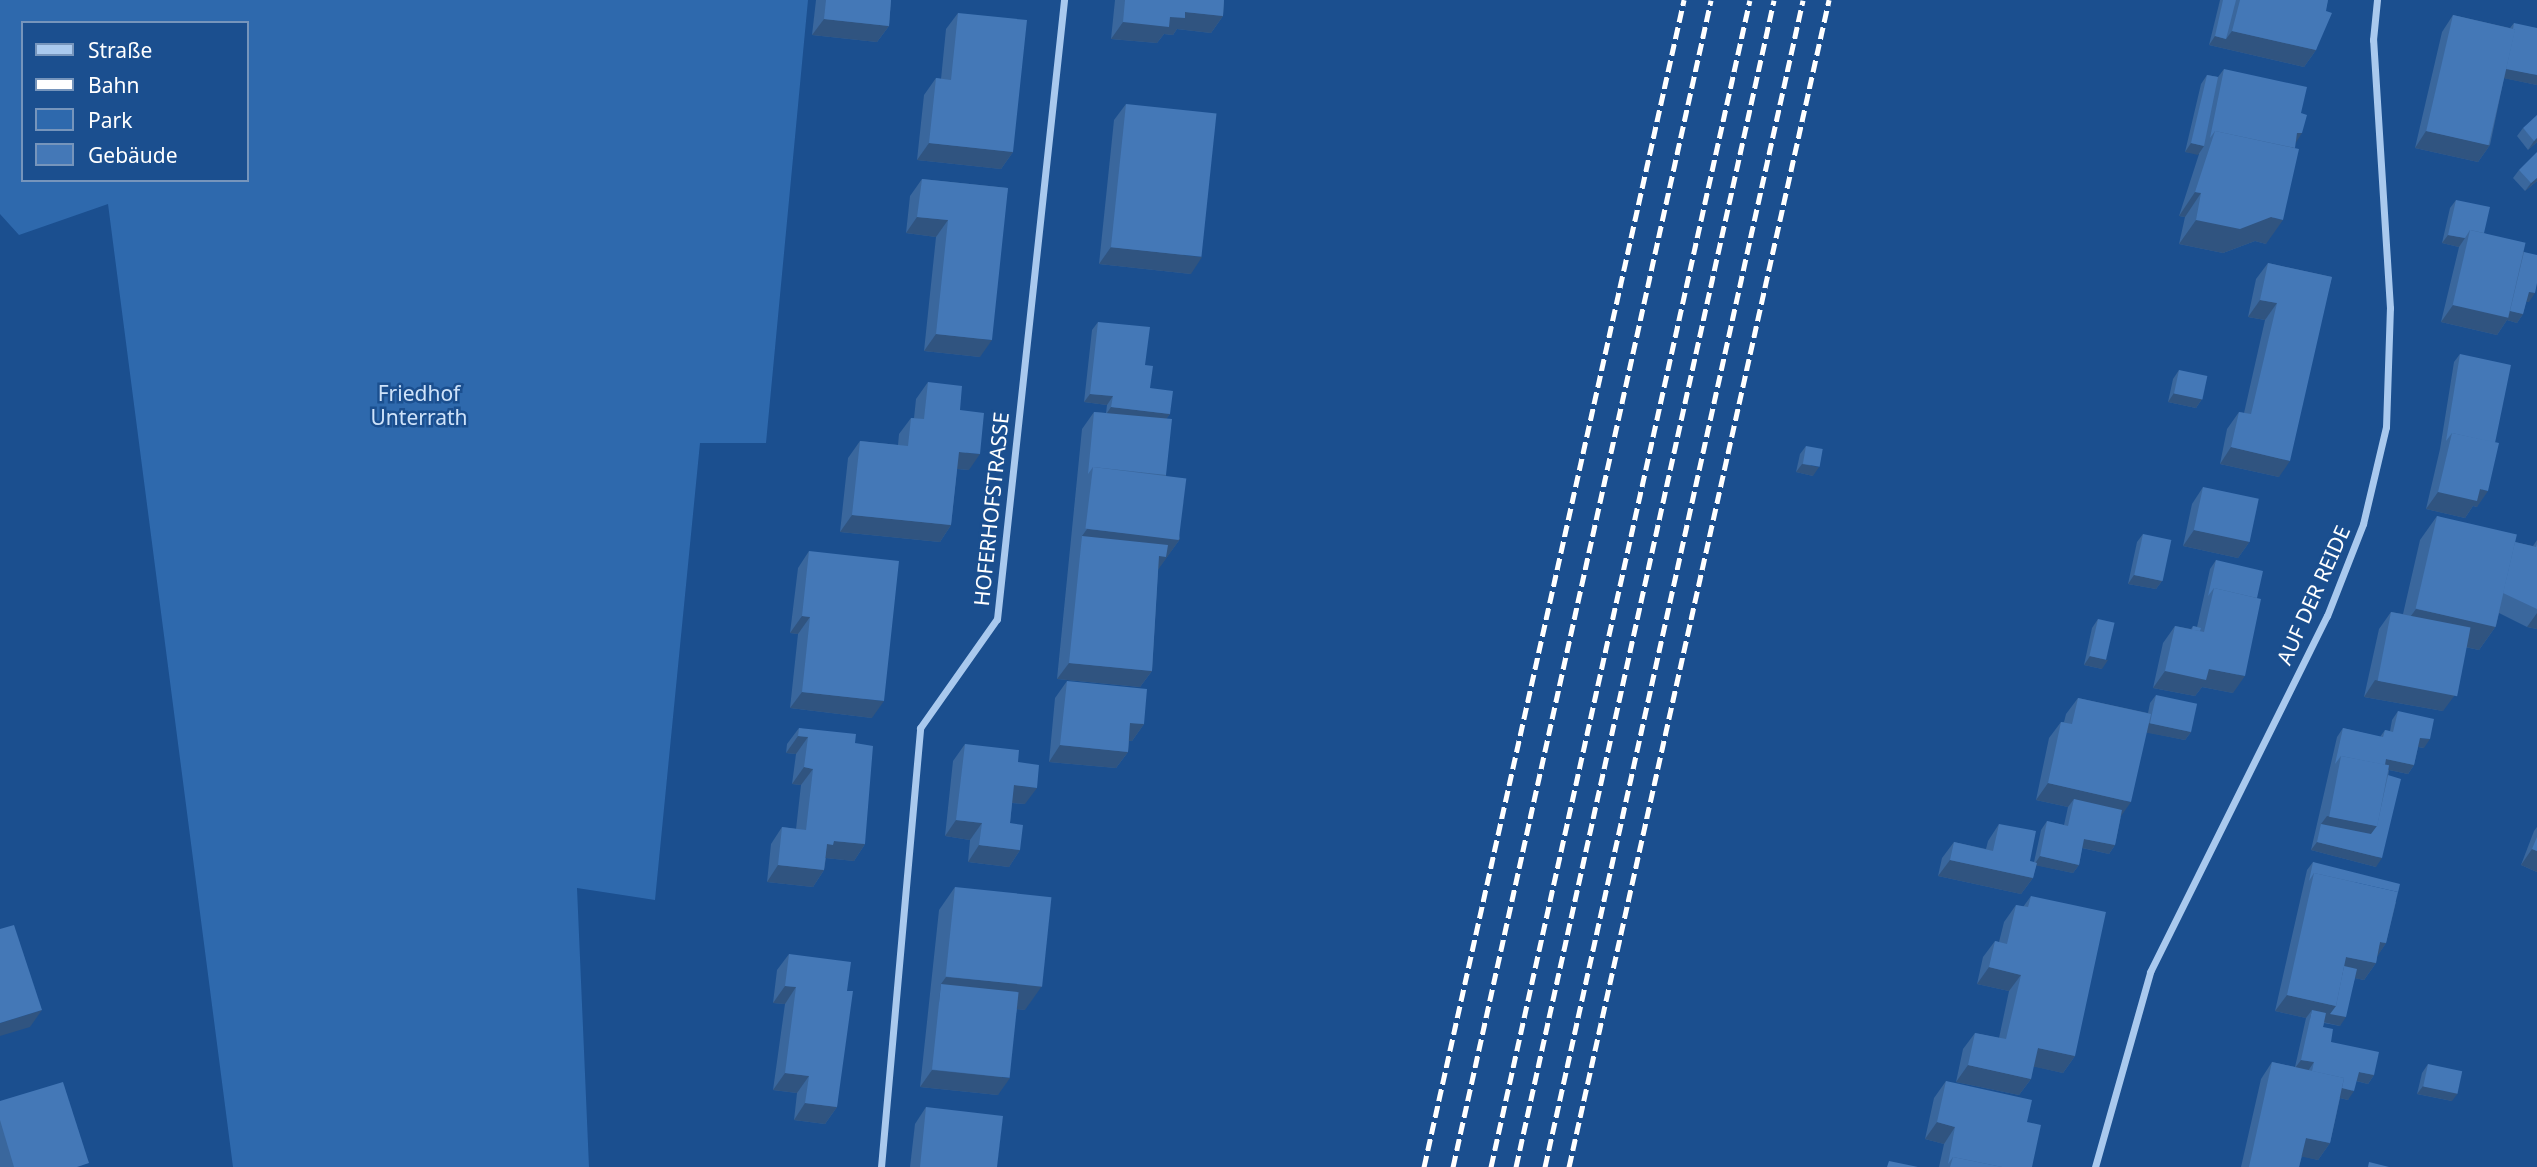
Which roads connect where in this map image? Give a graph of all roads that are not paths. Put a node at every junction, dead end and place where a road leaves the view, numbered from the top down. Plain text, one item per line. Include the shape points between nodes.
1 (1064, 0) edge
2 (2377, 0) edge
3 (881, 1167) edge
4 (2095, 1167) edge

1 - 3 street, HOFERHOFSTRASSE via 997,619 920,728
2 - 4 street, AUF DER REIDE via 2373,40 2390,308 2386,427 2363,524 2327,616 2150,972

